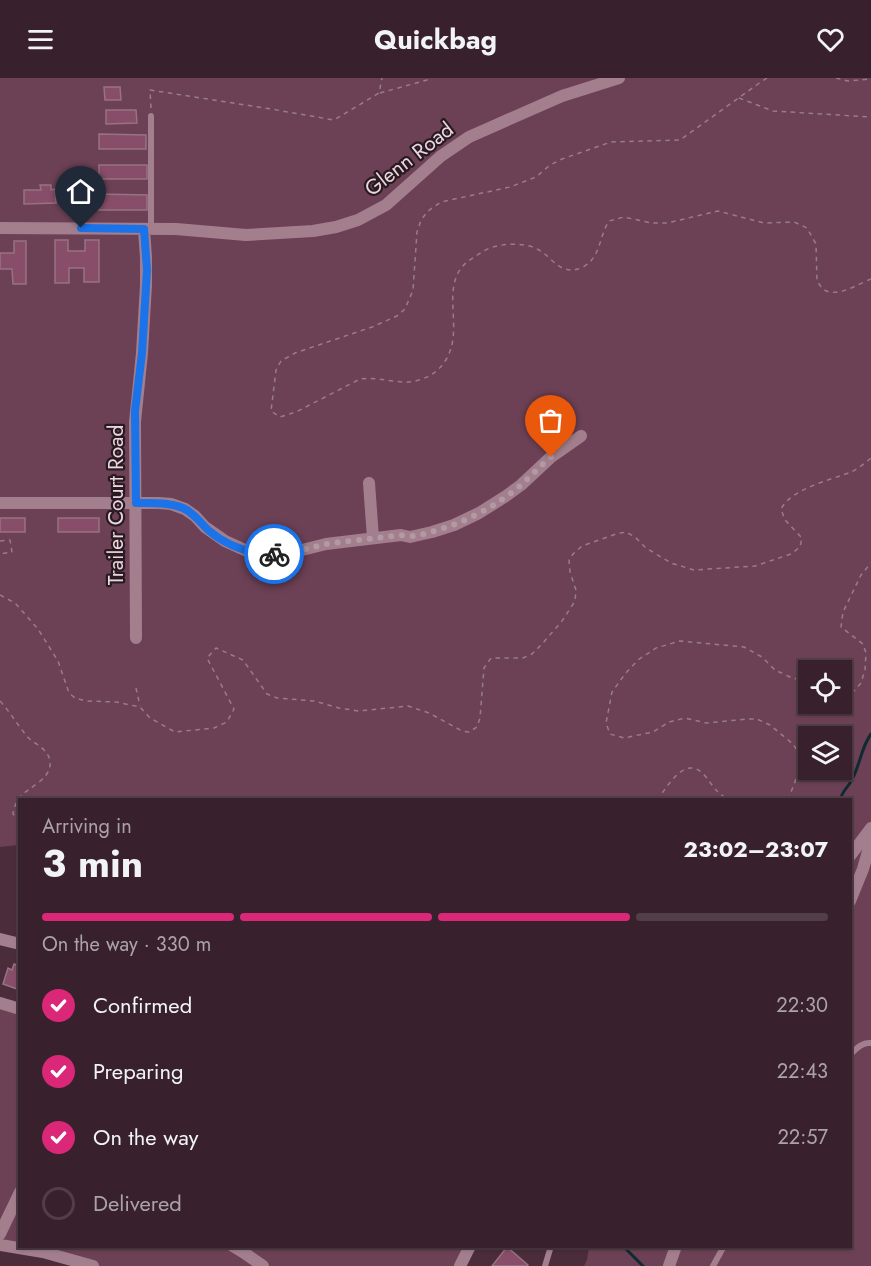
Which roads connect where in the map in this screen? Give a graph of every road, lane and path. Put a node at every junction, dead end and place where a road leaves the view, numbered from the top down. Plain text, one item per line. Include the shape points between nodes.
1 (382, 78) edge
2 (429, 78) edge
3 (619, 78) edge
4 (767, 78) edge
5 (836, 78) edge
6 (871, 79) edge
7 (379, 93) junction
8 (738, 98) junction
9 (151, 116) joint
10 (871, 117) edge
11 (0, 228) edge
12 (147, 229) junction
13 (871, 279) edge
14 (581, 436) dead end
15 (871, 458) edge
16 (369, 483) dead end
17 (0, 503) edge
18 (136, 503) junction
19 (373, 538) junction
20 (0, 541) edge
21 (0, 554) edge
22 (871, 563) edge
23 (0, 595) edge
24 (136, 638) dead end
25 (798, 679) edge
26 (136, 688) dead end
27 (852, 691) edge
28 (0, 701) edge
29 (140, 707) junction
30 (19, 798) edge
31 (659, 798) edge
32 (726, 798) edge
33 (789, 798) edge
34 (18, 799) edge
35 (18, 819) edge
36 (871, 828) edge
37 (871, 841) edge
38 (852, 853) edge
39 (852, 896) edge
40 (0, 939) edge
41 (18, 944) edge
42 (0, 1003) edge
43 (18, 1008) edge
44 (871, 1042) edge
45 (852, 1053) edge
46 (18, 1196) edge
47 (0, 1234) edge
48 (0, 1245) edge
49 (18, 1248) edge
50 (18, 1248) edge
51 (236, 1248) edge
52 (469, 1248) edge
53 (550, 1248) edge
54 (675, 1248) edge
55 (723, 1248) edge
56 (93, 1266) edge
57 (263, 1266) edge
58 (460, 1266) edge
59 (545, 1266) edge
60 (669, 1266) edge
61 (713, 1266) edge

1 - 7 path
2 - 7 path
3 - 12 street, Glenn Road via 562,96 469,137 441,156 386,205 345,225 257,235
4 - 8 path
5 - 6 path
7 - 9 path via 334,120 150,90
8 - 10 path via 772,111
8 - 13 path via 680,140 611,142 562,159 536,177 510,187 441,202 421,220 413,290 405,309 372,327 281,361 276,370 271,411 280,417 296,412 360,379 399,382 431,376 442,367 450,352 454,338 453,293 457,274 465,263 487,248 505,244 538,249 568,271 580,268 589,263 598,249 609,221 624,217 667,223 718,212 764,224 794,222 807,228 816,243 817,281 825,291 847,290
9 - 12 lane
11 - 12 street, Glenn Road
12 - 18 street, Trailer Court Road via 142,353 135,411
14 - 19 street via 506,496 466,519 410,537
15 - 29 path via 854,471 823,481 784,502 781,509 801,538 800,547 755,566 694,570 671,563 626,532 582,546 569,560 575,600 532,654 523,658 491,658 484,668 480,718 477,727 469,732 408,706 359,711 314,700 277,698 267,694 243,660 216,648 207,658 234,709 227,722 214,728 175,732 150,718
16 - 19 street
17 - 18 street
18 - 19 street via 181,508 225,541 256,553 284,554
18 - 24 street, Trailer Court Road
20 - 21 path via 10,540 12,552
22 - 27 path via 843,612 841,627 863,644 866,652 861,683
23 - 29 path via 15,603 38,629 75,698
25 - 33 path via 776,670 744,647 680,640 656,648 625,674 612,692 606,723 610,734 624,738 653,732 685,718 706,723 758,720 793,744 800,755 801,766
26 - 29 path
28 - 30 path via 51,763 49,772
31 - 32 path via 676,775 687,768 704,775 715,791
34 - 35 path via 13,814
36 - 38 street
37 - 39 street
40 - 41 street
42 - 43 street
44 - 45 lane
46 - 47 street
48 - 50 street
49 - 56 street
51 - 57 street
52 - 58 street
53 - 59 lane
54 - 60 street
55 - 61 lane

